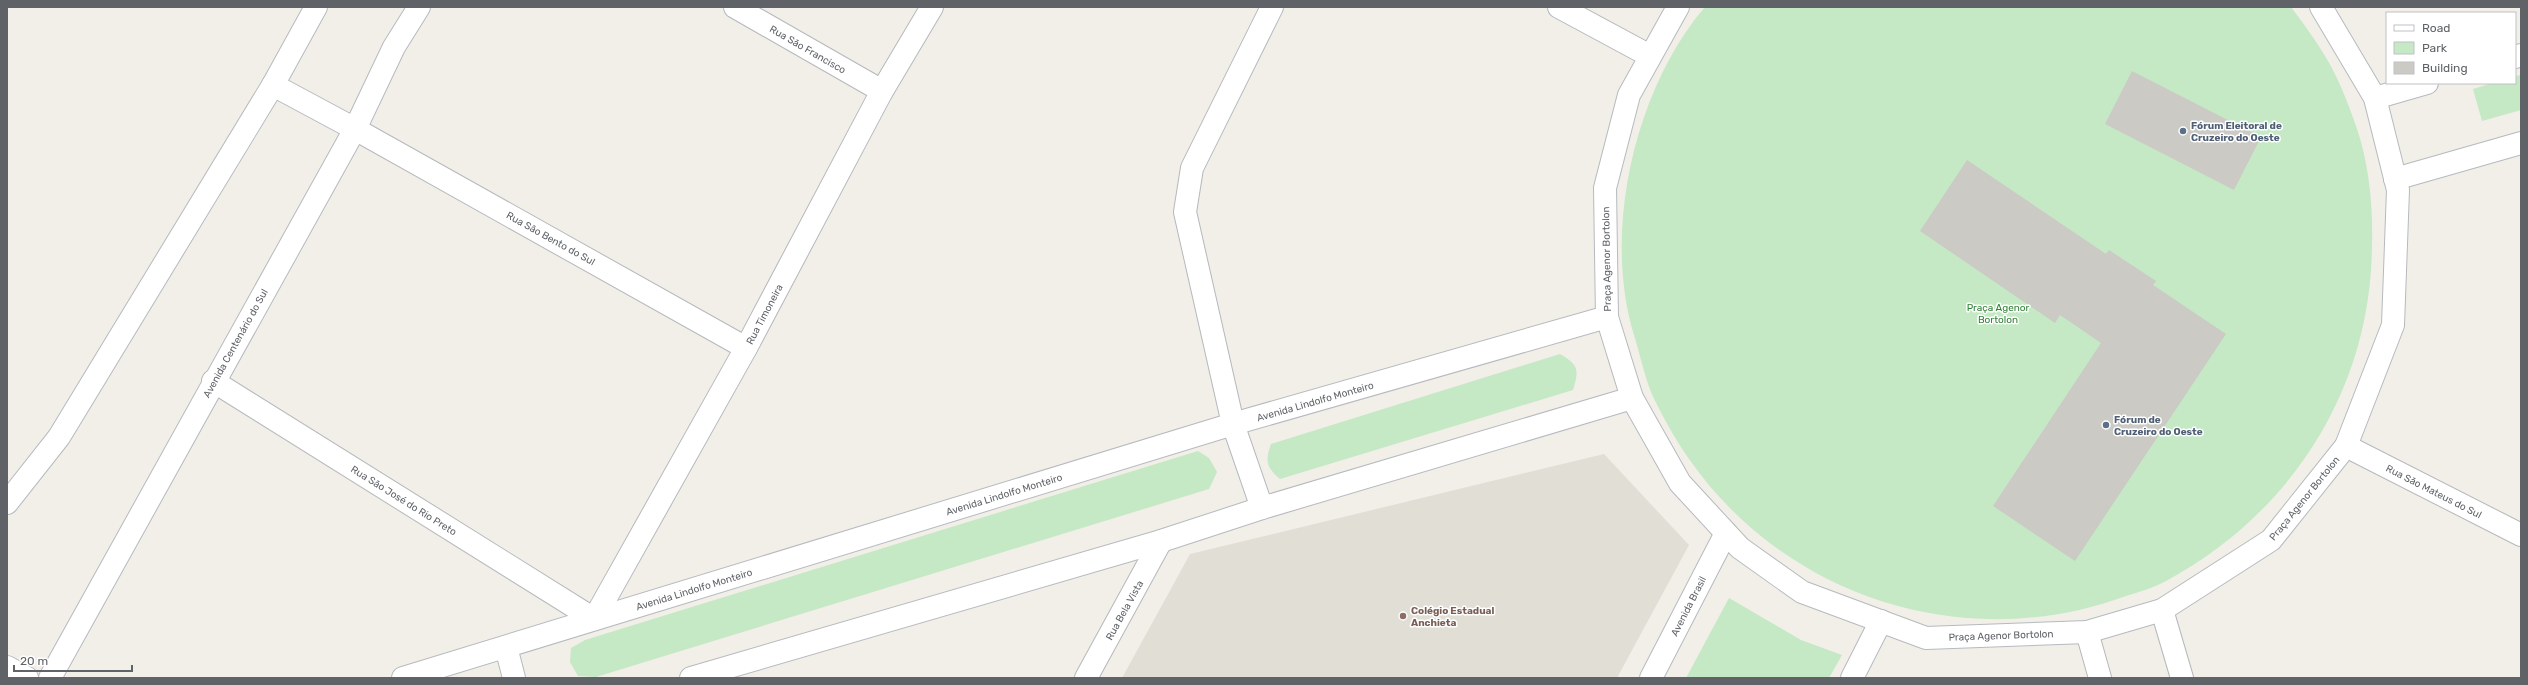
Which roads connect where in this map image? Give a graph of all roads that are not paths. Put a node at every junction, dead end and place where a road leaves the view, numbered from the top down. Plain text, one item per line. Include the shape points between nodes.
1 (316, 7) edge
2 (419, 7) edge
3 (735, 7) edge
4 (932, 7) edge
5 (1272, 7) edge
6 (1559, 7) edge
7 (1678, 7) edge
8 (2321, 7) edge
9 (1650, 56) junction
10 (2423, 84) edge
11 (273, 85) junction
12 (882, 91) junction
13 (2375, 98) junction
14 (355, 129) junction
15 (2521, 143) edge
16 (2395, 179) junction
17 (1607, 317) junction
18 (746, 348) junction
19 (213, 381) junction
20 (1632, 398) junction
21 (1233, 424) junction
22 (2346, 446) junction
23 (7, 503) edge
24 (1262, 508) junction
25 (1726, 533) junction
26 (2521, 535) edge
27 (1162, 541) junction
28 (2162, 610) junction
29 (594, 619) junction
30 (1881, 621) junction
31 (2087, 632) junction
32 (506, 647) junction
33 (7, 667) edge
34 (27, 678) edge
35 (50, 678) edge
36 (403, 678) edge
37 (514, 678) edge
38 (691, 678) edge
39 (1086, 678) edge
40 (1651, 678) edge
41 (1852, 678) edge
42 (2100, 678) edge
43 (2182, 678) edge

1 - 11 street
2 - 14 street, Avenida Centenário do Sul via 394,47
3 - 12 street, Rua São Francisco
4 - 12 street, Rua Timoneira
5 - 21 street via 1192,168 1185,212
6 - 9 street
7 - 9 street, Praça Agenor Bortolon
8 - 13 street, Praça Agenor Bortolon
9 - 17 street, Praça Agenor Bortolon via 1629,95 1605,188
10 - 13 street
11 - 14 street, Rua São Bento do Sul
11 - 23 street via 59,437
12 - 18 street, Rua Timoneira
13 - 16 street, Praça Agenor Bortolon
14 - 18 street, Rua São Bento do Sul
14 - 19 street, Avenida Centenário do Sul
15 - 16 street
16 - 22 street, Praça Agenor Bortolon via 2398,190 2393,325
17 - 20 street, Praça Agenor Bortolon
17 - 21 street, Avenida Lindolfo Monteiro
18 - 29 street, Rua Timoneira
19 - 29 street, Rua São José do Rio Preto
19 - 35 street, Avenida Centenário do Sul
20 - 24 street
20 - 25 street, Praça Agenor Bortolon via 1680,483
21 - 24 street
21 - 29 street, Avenida Lindolfo Monteiro
22 - 26 street, Rua São Mateus do Sul
22 - 28 street, Praça Agenor Bortolon via 2270,540
24 - 27 street
25 - 30 street, Praça Agenor Bortolon via 1740,548 1802,592
25 - 40 street, Avenida Brasil
27 - 38 street
27 - 39 street, Rua Bela Vista
28 - 31 street, Praça Agenor Bortolon
28 - 43 street
29 - 32 street, Avenida Lindolfo Monteiro
30 - 31 street, Praça Agenor Bortolon via 1926,638
30 - 41 street
31 - 42 street
32 - 36 street, Avenida Lindolfo Monteiro
32 - 37 street
33 - 34 street

